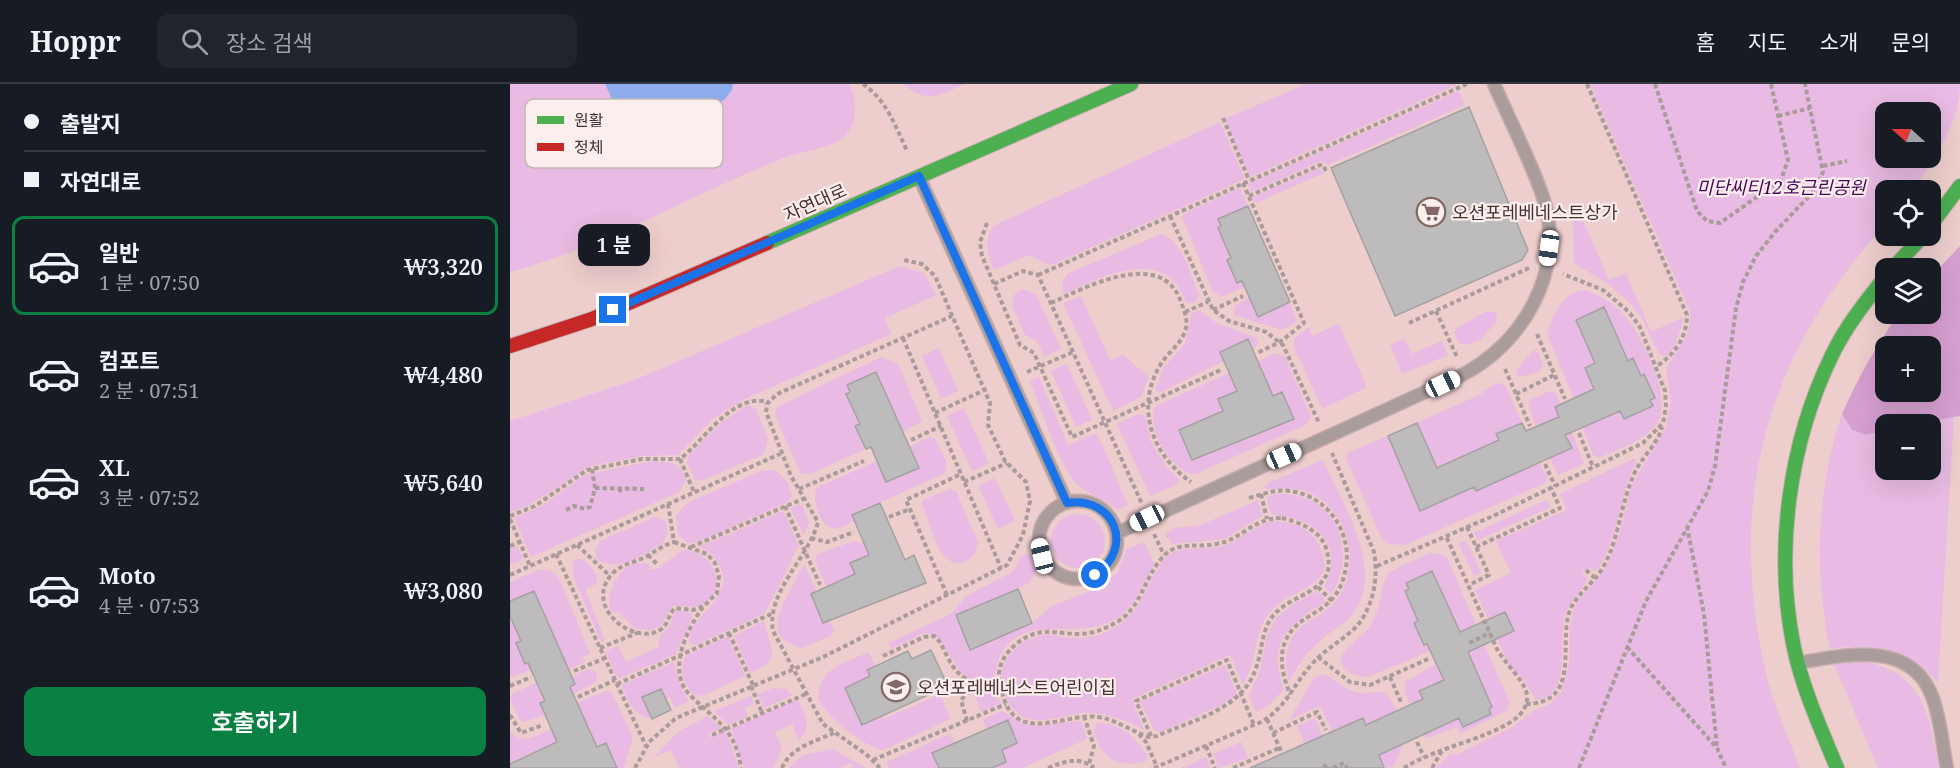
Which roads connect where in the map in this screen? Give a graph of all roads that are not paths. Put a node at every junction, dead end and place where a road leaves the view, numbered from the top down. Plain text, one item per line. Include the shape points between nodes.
1 (1131, 84) edge
2 (1494, 84) edge
3 (919, 176) junction
4 (1960, 186) edge
5 (1941, 211) edge
6 (1914, 246) edge
7 (1902, 258) edge
8 (1875, 291) edge
9 (510, 346) edge
10 (1067, 503) junction
11 (1117, 533) junction
12 (1798, 663) junction
13 (1837, 768) edge
14 (1947, 768) edge

1 - 3 main road, 자연대로
2 - 11 lane via 1544,198 1548,222 1549,248 1541,288 1507,344 1492,358 1460,376
3 - 9 main road, 자연대로 via 592,319
3 - 10 lane
4 - 5 main road
6 - 7 main road
8 - 12 main road via 1845,332 1825,371 1807,413 1795,463 1787,516 1785,572
10 - 11 lane via 1080,501 1104,510
10 - 11 lane via 1046,518 1039,543 1049,566 1058,574 1083,579 1106,568 1113,558
12 - 13 main road
12 - 14 lane via 1863,653 1901,661 1920,675 1932,694

